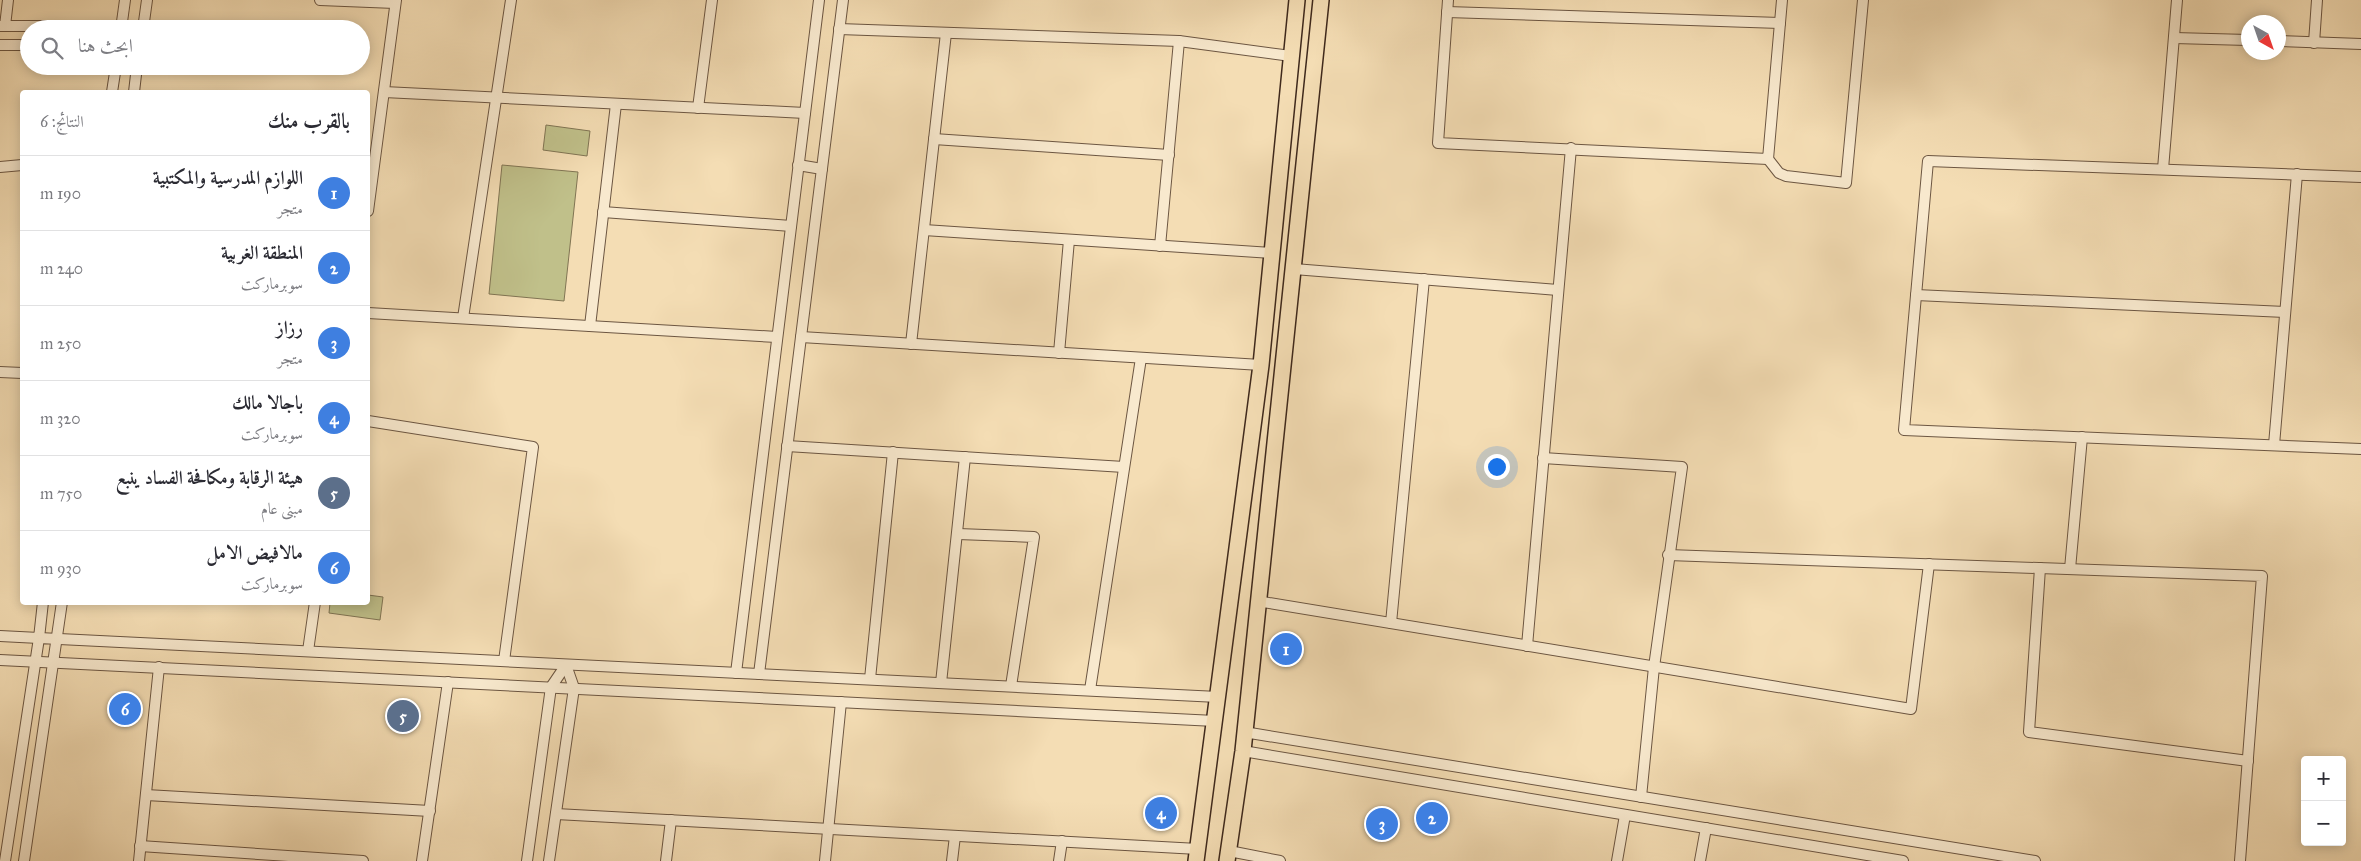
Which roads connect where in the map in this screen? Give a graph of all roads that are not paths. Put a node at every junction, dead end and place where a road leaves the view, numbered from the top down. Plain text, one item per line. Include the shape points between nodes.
1 (8, 0) edge
2 (125, 0) edge
3 (147, 0) edge
4 (320, 0) edge
5 (510, 0) edge
6 (712, 0) edge
7 (819, 0) edge
8 (843, 0) edge
9 (1297, 0) edge
10 (1321, 0) edge
11 (1448, 0) edge
12 (1782, 0) edge
13 (1863, 0) edge
14 (2177, 0) edge
15 (2317, 0) edge
16 (396, 1) edge
17 (1447, 12) junction
18 (124, 20) edge
19 (144, 20) edge
20 (1780, 24) junction
21 (3, 26) edge
22 (20, 26) edge
23 (839, 29) junction
24 (946, 33) junction
25 (2174, 38) junction
26 (2241, 40) edge
27 (1179, 41) junction
28 (2286, 41) edge
29 (2314, 42) junction
30 (2361, 44) edge
31 (0, 45) edge
32 (20, 45) edge
33 (1291, 56) junction
34 (115, 75) edge
35 (137, 75) edge
36 (112, 90) edge
37 (134, 90) edge
38 (384, 92) junction
39 (496, 98) junction
40 (616, 104) junction
41 (698, 108) junction
42 (805, 113) junction
43 (934, 140) junction
44 (1571, 148) junction
45 (1169, 155) junction
46 (1768, 159) junction
47 (20, 165) edge
48 (798, 166) junction
49 (0, 168) edge
50 (822, 169) junction
51 (2163, 169) junction
52 (2297, 174) junction
53 (2361, 177) edge
54 (370, 196) edge
55 (603, 212) junction
56 (791, 226) junction
57 (924, 230) junction
58 (1069, 240) junction
59 (1160, 246) junction
60 (1272, 253) junction
61 (1294, 269) junction
62 (1424, 280) junction
63 (1558, 290) junction
64 (1916, 295) junction
65 (2285, 312) junction
66 (370, 313) edge
67 (463, 318) junction
68 (590, 326) junction
69 (777, 337) junction
70 (801, 337) junction
71 (911, 344) junction
72 (1059, 353) junction
73 (1141, 358) junction
74 (1261, 365) junction
75 (0, 372) edge
76 (20, 372) edge
77 (370, 421) edge
78 (2082, 437) junction
79 (2274, 445) junction
80 (787, 446) junction
81 (2361, 449) edge
82 (893, 452) junction
83 (965, 457) junction
84 (1544, 458) junction
85 (1124, 467) junction
86 (958, 534) junction
87 (1668, 555) junction
88 (1928, 564) junction
89 (2040, 568) junction
90 (2070, 569) junction
91 (1257, 601) junction
92 (43, 605) edge
93 (62, 605) edge
94 (315, 605) edge
95 (1391, 623) junction
96 (0, 636) edge
97 (38, 638) junction
98 (57, 638) junction
99 (1527, 646) junction
100 (308, 652) junction
101 (0, 660) edge
102 (35, 661) junction
103 (54, 662) junction
104 (504, 662) junction
105 (566, 664) junction
106 (159, 667) junction
107 (1654, 667) junction
108 (736, 673) junction
109 (759, 674) junction
110 (870, 679) junction
111 (448, 682) junction
112 (941, 683) junction
113 (1010, 686) junction
114 (551, 687) junction
115 (574, 688) junction
116 (1090, 690) junction
117 (1218, 697) junction
118 (841, 702) junction
119 (1215, 721) junction
120 (1244, 732) junction
121 (1243, 751) junction
122 (2248, 761) junction
123 (146, 795) junction
124 (1641, 797) junction
125 (430, 811) junction
126 (556, 814) junction
127 (1625, 815) junction
128 (671, 820) junction
129 (1706, 828) junction
130 (829, 829) junction
131 (955, 836) junction
132 (1062, 841) junction
133 (140, 846) junction
134 (1197, 855) edge
135 (1228, 856) edge
136 (4, 861) edge
137 (24, 861) edge
138 (139, 861) edge
139 (363, 861) edge
140 (422, 861) edge
141 (527, 861) edge
142 (549, 861) edge
143 (666, 861) edge
144 (825, 861) edge
145 (952, 861) edge
146 (1059, 861) edge
147 (1280, 861) edge
148 (1616, 861) edge
149 (1700, 861) edge
150 (1903, 861) edge
151 (2035, 861) edge
152 (2240, 861) edge

1 - 21 street
2 - 18 street
3 - 19 street
4 - 16 street
5 - 39 street
6 - 41 street
7 - 42 street
8 - 23 street
9 - 33 main road
10 - 61 main road
11 - 17 street
12 - 20 street
13 - 46 street via 1846,184 1786,176 1779,173
14 - 25 street
15 - 29 street
16 - 38 street
17 - 20 street
17 - 44 street via 1438,143
20 - 46 street
21 - 22 street
23 - 24 street
23 - 50 street
24 - 27 street
24 - 43 street
25 - 26 street
25 - 51 street
27 - 33 street
27 - 45 street
28 - 29 street
29 - 30 street
31 - 32 street
33 - 60 main road
34 - 36 street
35 - 37 street
38 - 39 street
38 - 54 street
39 - 40 street
39 - 67 street
40 - 41 street
40 - 55 street
41 - 42 street
42 - 48 street
43 - 45 street
43 - 57 street
44 - 46 street
44 - 63 street
45 - 59 street
47 - 49 street
48 - 50 street
48 - 56 street
50 - 70 street
51 - 52 street
51 - 64 street via 1928,161
52 - 53 street
52 - 65 street
55 - 56 street
55 - 68 street
56 - 69 street
57 - 58 street
57 - 71 street
58 - 59 street
58 - 72 street
59 - 60 street
60 - 74 main road
61 - 62 street
61 - 91 main road
62 - 63 street
62 - 95 street
63 - 84 street
64 - 65 street
64 - 78 street via 1904,430
65 - 79 street
66 - 67 street
67 - 68 street
68 - 69 street
69 - 108 street
70 - 71 street
70 - 80 street
71 - 72 street
72 - 73 street
73 - 74 street
73 - 85 street
74 - 117 main road
75 - 76 street
77 - 104 street via 533,447
78 - 79 street
78 - 90 street
79 - 81 street
80 - 82 street
80 - 109 street
82 - 83 street
82 - 110 street
83 - 85 street
83 - 86 street
84 - 87 street via 1682,467
84 - 99 street
85 - 116 street
86 - 112 street
86 - 113 street via 1034,537
87 - 88 street
87 - 107 street
88 - 89 street
88 - 107 street via 1912,708
89 - 90 street
89 - 122 street via 2029,732
90 - 122 street via 2262,576
91 - 95 street
91 - 120 main road
92 - 97 street
93 - 98 street
94 - 100 street
95 - 99 street
96 - 97 street
97 - 98 street
97 - 102 street
98 - 100 street
98 - 103 street
99 - 107 street
100 - 104 street
101 - 102 street
102 - 103 street
102 - 136 street
103 - 106 street
103 - 137 street
104 - 105 street
105 - 108 street
105 - 114 street
105 - 115 street
106 - 111 street
106 - 123 street
107 - 124 street
108 - 109 street
109 - 110 street
110 - 112 street
111 - 114 street
111 - 125 street
112 - 113 street
113 - 116 street
114 - 115 street
114 - 141 street
115 - 118 street
115 - 126 street
116 - 117 street
117 - 119 main road
118 - 119 street
118 - 130 street
119 - 134 main road
120 - 121 main road
120 - 124 street
121 - 127 street
121 - 135 main road
122 - 152 street
123 - 125 street
123 - 133 street
124 - 151 street
125 - 140 street
126 - 128 street
126 - 142 street
127 - 129 street
127 - 148 street
128 - 130 street
128 - 143 street
129 - 149 street
129 - 150 street
130 - 131 street
130 - 144 street
131 - 132 street
131 - 145 street
132 - 134 street
132 - 146 street
133 - 138 street
133 - 139 street
135 - 147 street

